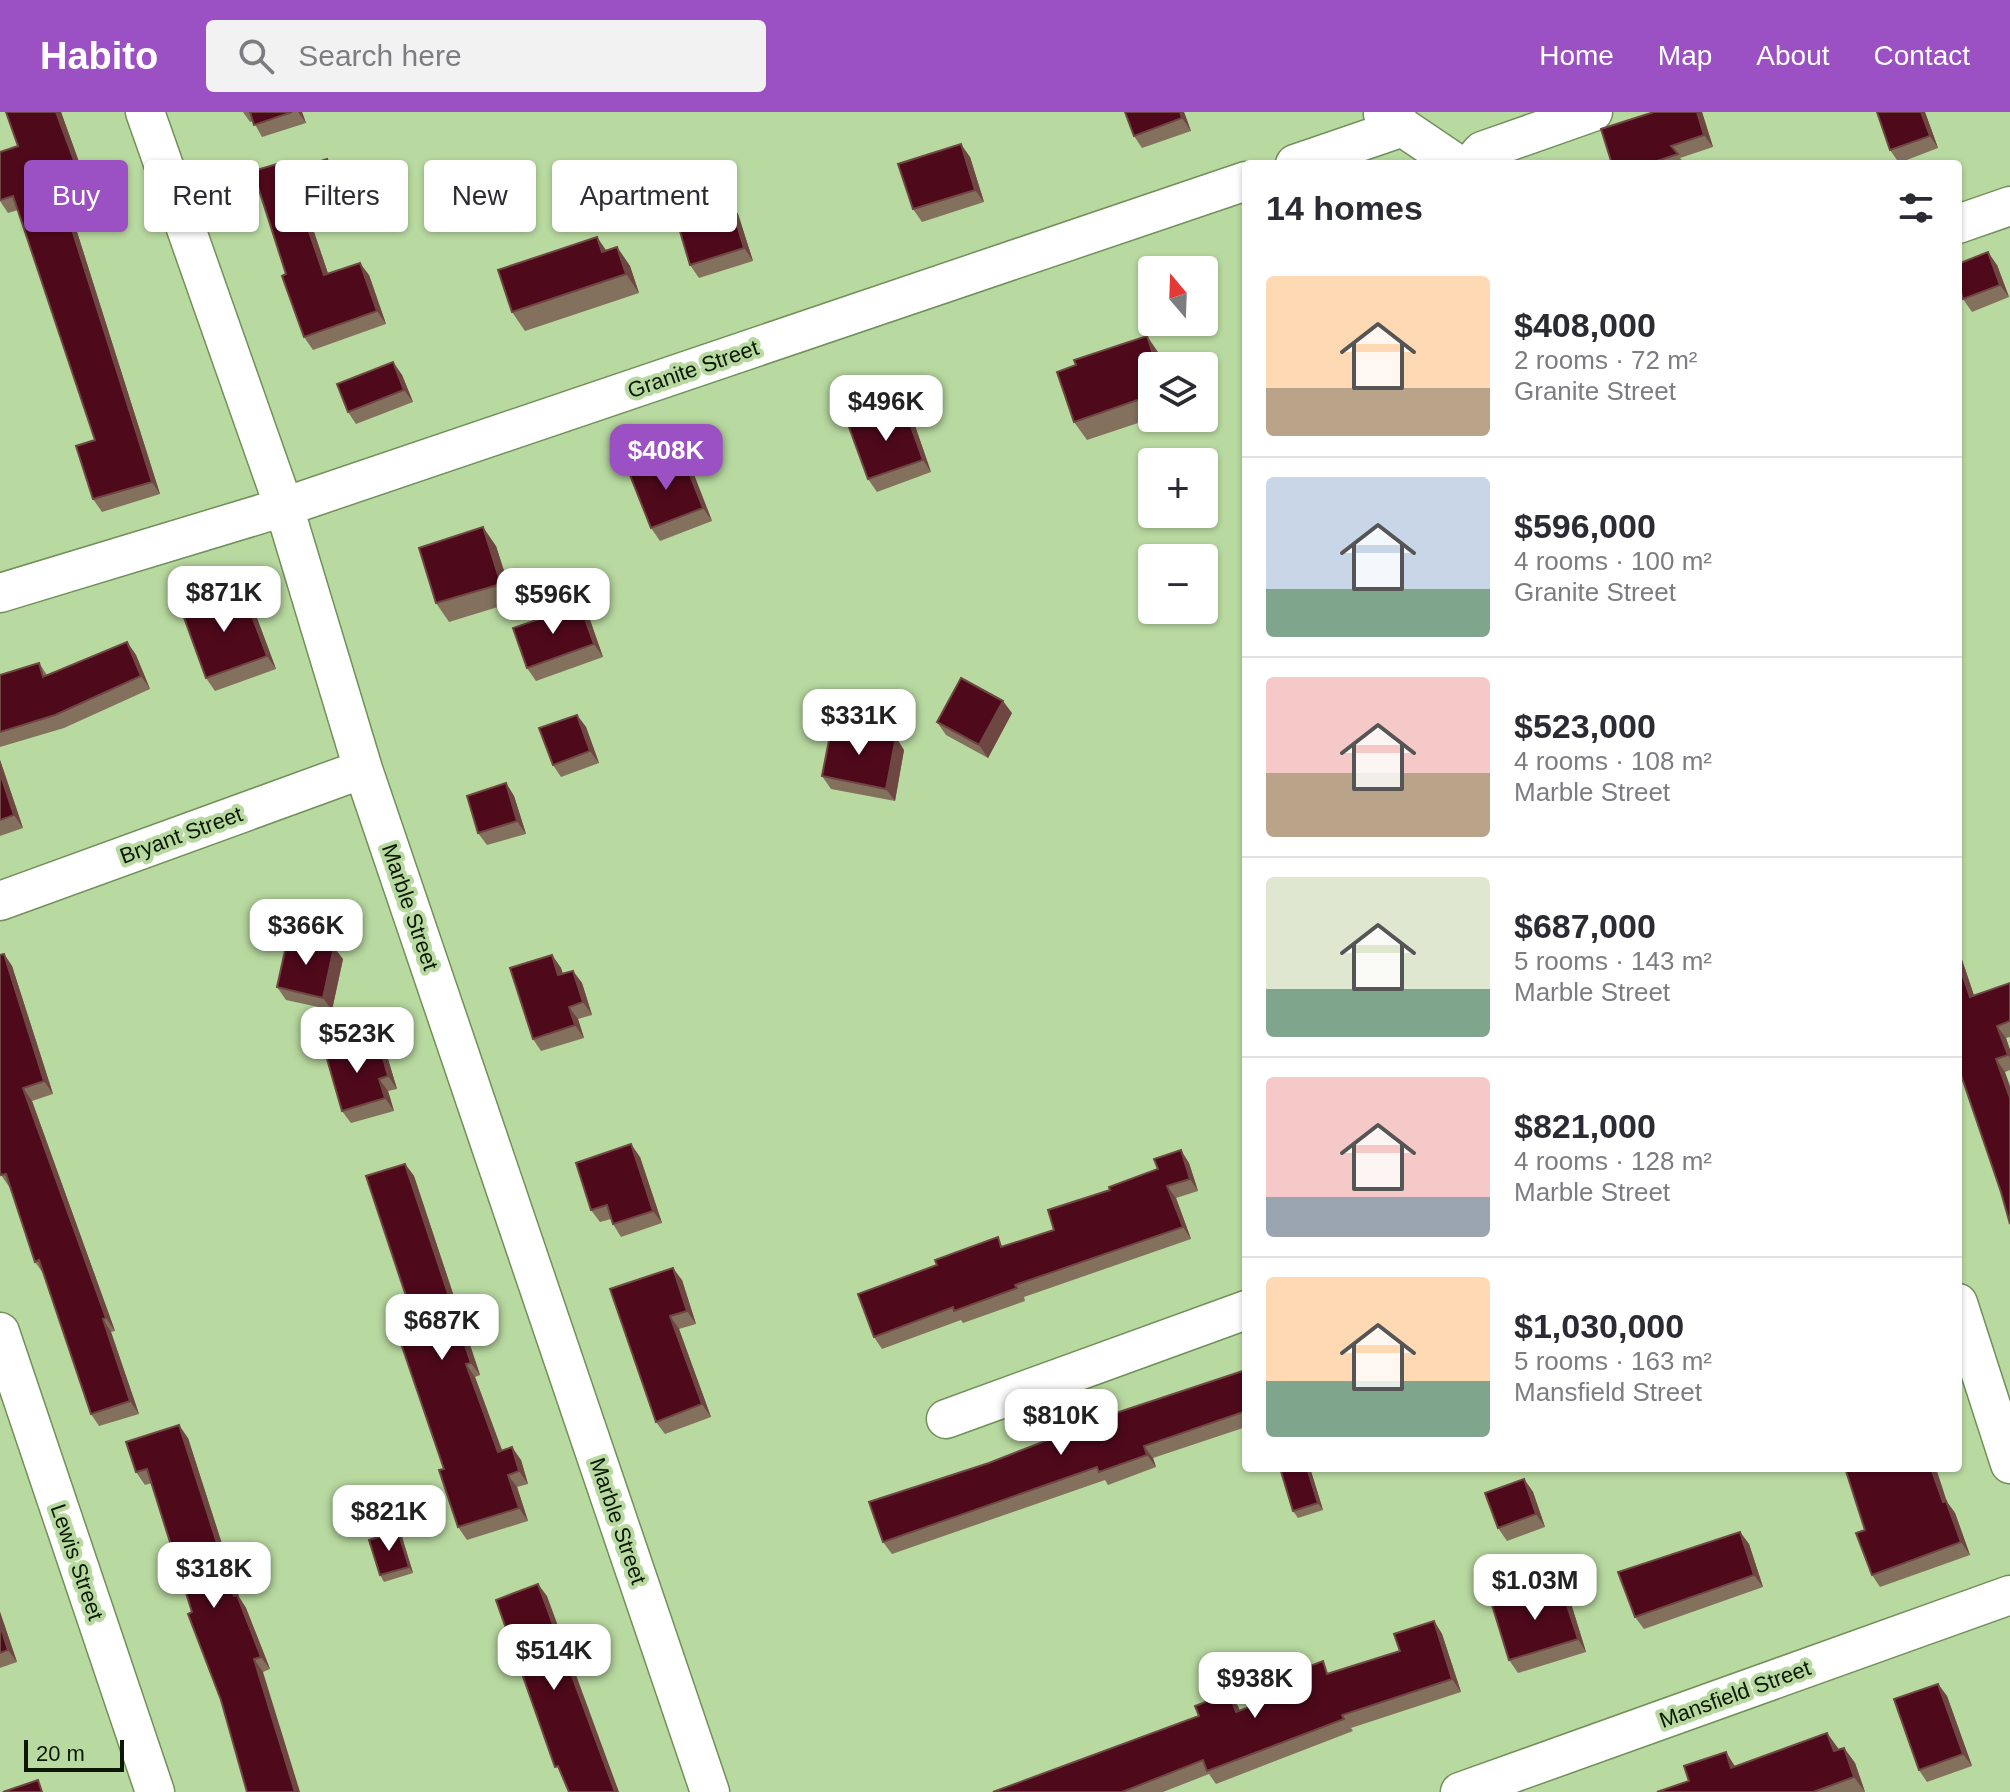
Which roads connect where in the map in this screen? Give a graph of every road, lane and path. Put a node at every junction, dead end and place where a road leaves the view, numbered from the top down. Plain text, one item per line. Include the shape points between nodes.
1 (145, 112) edge
2 (1593, 112) edge
3 (1392, 120) edge
4 (1304, 160) edge
5 (1451, 160) edge
6 (1474, 160) edge
7 (1242, 182) edge
8 (2010, 206) edge
9 (1962, 223) edge
10 (284, 507) junction
11 (0, 593) edge
12 (363, 769) junction
13 (0, 901) edge
14 (1242, 1311) edge
15 (1962, 1315) edge
16 (0, 1332) edge
17 (946, 1419) dead end
18 (2010, 1464) edge
19 (2010, 1595) edge
20 (155, 1792) edge
21 (710, 1792) edge
22 (1460, 1792) edge

1 - 10 street, Marble Street
2 - 6 street via 1482,151
3 - 4 street
3 - 5 street
7 - 10 street, Granite Street
8 - 9 street
10 - 11 street, Granite Street
10 - 12 street, Marble Street
12 - 13 street, Bryant Street
12 - 21 street, Marble Street
14 - 17 street
15 - 18 street
16 - 20 street, Lewis Street
19 - 22 street, Mansfield Street

